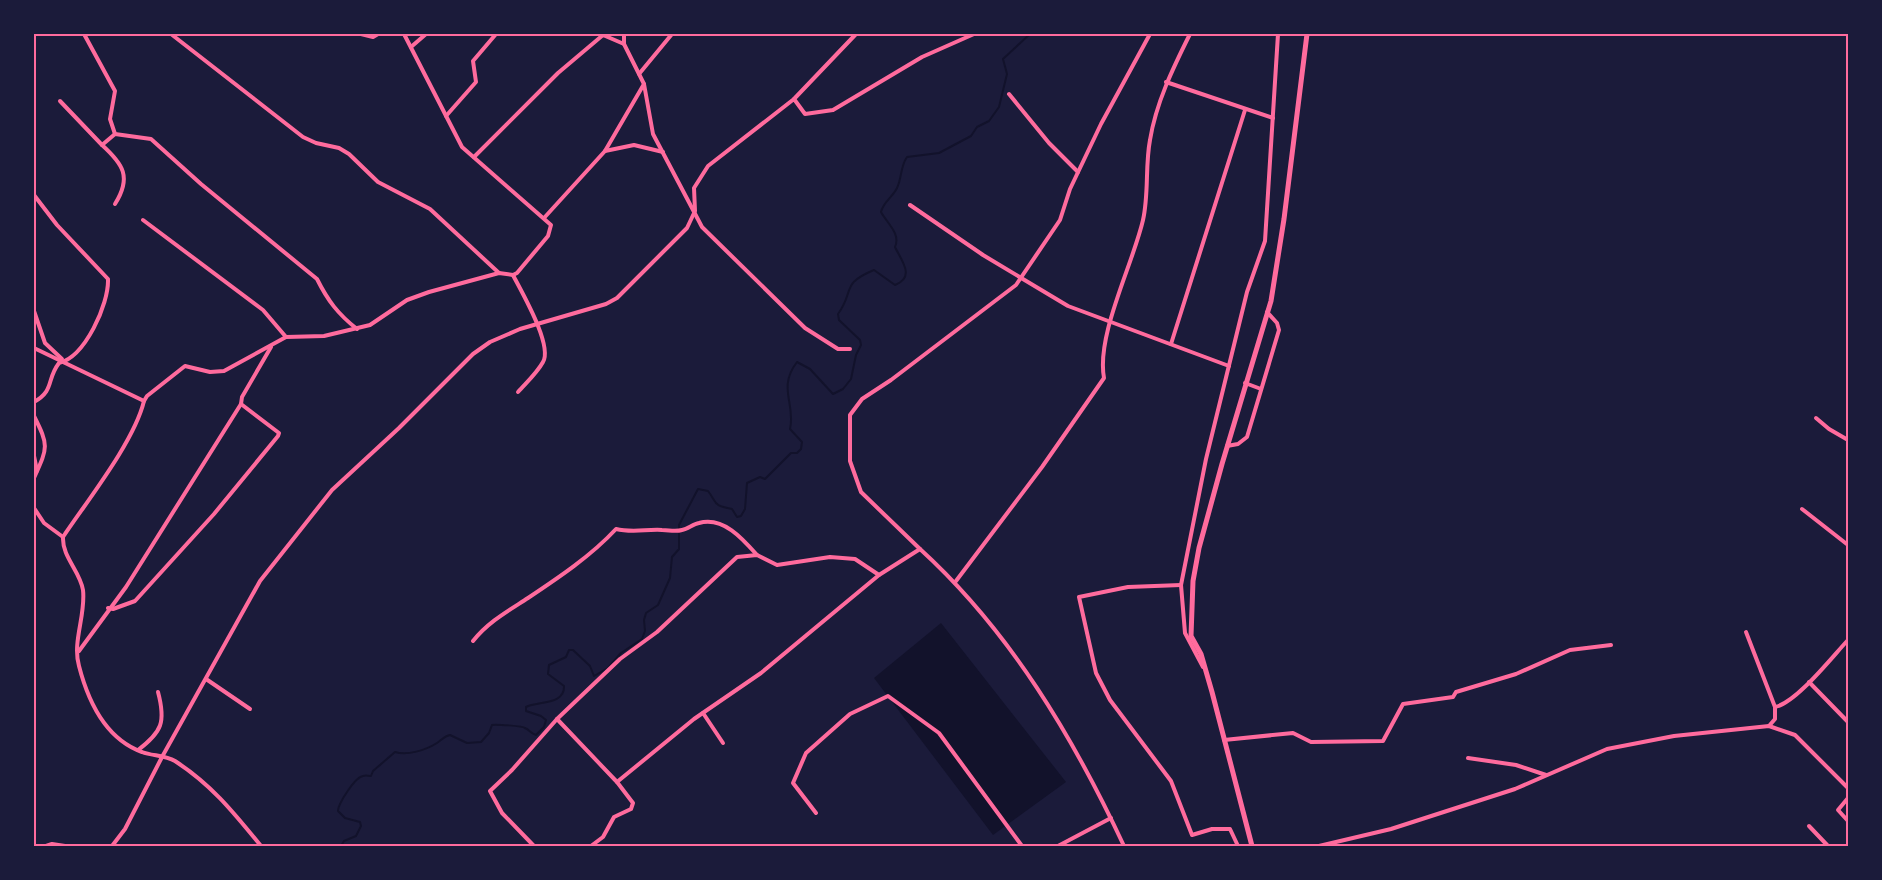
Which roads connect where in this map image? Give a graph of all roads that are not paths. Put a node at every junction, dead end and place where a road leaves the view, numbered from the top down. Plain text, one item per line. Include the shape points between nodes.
1 (84, 34) edge
2 (171, 34) edge
3 (361, 34) edge
4 (378, 34) edge
5 (404, 34) edge
6 (426, 34) edge
7 (496, 34) edge
8 (624, 34) edge
9 (672, 34) edge
10 (856, 34) edge
11 (974, 34) edge
12 (1150, 34) edge
13 (1190, 34) edge
14 (1278, 34) edge
15 (1307, 34) edge
16 (624, 44) junction
17 (411, 47) junction
18 (639, 74) junction
19 (1166, 82) junction
20 (644, 84) junction
21 (1009, 94) dead end
22 (794, 99) junction
23 (60, 102) dead end
24 (1245, 110) junction
25 (446, 116) junction
26 (1273, 118) junction
27 (115, 134) junction
28 (102, 145) junction
29 (605, 151) junction
30 (663, 152) junction
31 (474, 157) junction
32 (1078, 172) junction
33 (34, 195) edge
34 (115, 204) dead end
35 (910, 205) dead end
36 (695, 211) junction
37 (544, 218) junction
38 (143, 220) dead end
39 (499, 273) junction
40 (513, 274) junction
41 (1020, 278) junction
42 (34, 311) edge
43 (1267, 312) junction
44 (1111, 321) junction
45 (537, 324) junction
46 (357, 329) junction
47 (286, 337) junction
48 (1171, 344) junction
49 (271, 346) junction
50 (34, 348) edge
51 (850, 349) dead end
52 (66, 362) junction
53 (1229, 366) junction
54 (1245, 383) junction
55 (1261, 389) junction
56 (518, 392) dead end
57 (144, 401) junction
58 (34, 402) edge
59 (241, 404) junction
60 (34, 416) edge
61 (1816, 418) dead end
62 (1848, 440) edge
63 (1227, 446) junction
64 (34, 456) edge
65 (34, 478) edge
66 (34, 508) edge
67 (1802, 509) dead end
68 (63, 537) junction
69 (1848, 545) edge
70 (920, 549) junction
71 (757, 555) junction
72 (879, 575) junction
73 (956, 581) junction
74 (1181, 585) junction
75 (108, 608) junction
76 (1746, 632) dead end
77 (1848, 640) edge
78 (473, 641) dead end
79 (1611, 645) dead end
80 (78, 653) junction
81 (1207, 674) junction
82 (206, 679) junction
83 (1809, 682) junction
84 (158, 692) dead end
85 (1775, 707) junction
86 (250, 709) dead end
87 (703, 713) junction
88 (557, 719) junction
89 (1848, 722) edge
90 (1769, 726) junction
91 (1224, 740) junction
92 (723, 743) dead end
93 (138, 750) junction
94 (162, 756) junction
95 (1468, 758) dead end
96 (1546, 775) junction
97 (617, 782) junction
98 (1848, 788) edge
99 (1848, 798) edge
100 (816, 813) dead end
101 (1111, 818) junction
102 (1848, 821) edge
103 (1809, 826) dead end
104 (118, 839) junction
105 (46, 846) edge
106 (65, 846) edge
107 (112, 846) edge
108 (118, 846) edge
109 (261, 846) edge
110 (534, 846) edge
111 (591, 846) edge
112 (1022, 846) edge
113 (1058, 846) edge
114 (1124, 846) edge
115 (1238, 846) edge
116 (1252, 846) edge
117 (1320, 846) edge
118 (1828, 846) edge

1 - 27 street via 115,90 110,119
2 - 39 street via 303,137 350,154 378,182 430,209
3 - 4 street via 373,38
5 - 17 street
6 - 17 street
7 - 25 street via 473,61 476,82
8 - 16 street
9 - 18 street
10 - 22 street
11 - 22 street via 922,57 833,110 805,114
12 - 32 street
13 - 19 street
14 - 26 street
15 - 43 main road via 1284,218
16 - 18 street
16 - 31 street via 603,35 558,73
17 - 25 street
18 - 20 street
19 - 24 street
19 - 44 street via 1150,140 1143,220
20 - 29 street
20 - 30 street via 653,134
21 - 32 street via 1049,144
22 - 36 street via 708,166 694,188
23 - 28 street
24 - 26 street
24 - 48 street
25 - 31 street via 462,147
26 - 53 street via 1265,240 1247,292
27 - 28 street
27 - 46 street via 151,139 317,279 338,314
28 - 34 street via 118,159 124,174 122,192
29 - 30 street via 634,144
29 - 37 street
30 - 36 street
31 - 37 street
32 - 41 street via 1060,220
33 - 52 street via 57,225 108,279 97,323
35 - 41 street
36 - 45 street via 687,228 617,298
36 - 51 street via 702,227 804,328 838,349
37 - 40 street via 551,226 548,236
38 - 47 street via 263,310
39 - 40 street
39 - 46 street via 415,297 370,325
40 - 45 street
41 - 44 street via 1068,306
41 - 70 street via 1016,285 862,399 850,415 850,461 861,492
42 - 52 street via 45,343
43 - 54 main road
43 - 55 street via 1279,330
44 - 48 street
44 - 73 street via 1102,366 1104,378
45 - 56 street via 544,361
45 - 82 street via 490,342 473,354 332,490 260,582
46 - 47 street via 324,336
47 - 49 street
48 - 53 street
49 - 57 street via 224,371 210,372 185,366
49 - 59 street
50 - 52 street
52 - 57 street
52 - 58 street via 54,369 49,390
53 - 74 street via 1204,467
54 - 55 street
54 - 63 main road
55 - 63 street via 1247,437 1238,444
57 - 68 street via 141,415 125,442
59 - 75 street via 126,587
59 - 75 street via 279,433 278,436 214,514 135,601
60 - 65 street via 46,439 45,454
61 - 62 street
63 - 81 main road via 1199,548 1194,581 1191,636
64 - 65 street via 37,471
66 - 68 street via 44,523
67 - 69 street
68 - 80 street via 63,548 82,590
70 - 72 street
70 - 73 street
71 - 72 street via 777,565 830,557 855,559
71 - 78 street via 730,528 702,522 674,531 616,530 546,586 484,627
71 - 88 street via 737,557
72 - 87 street via 761,673
73 - 101 street via 1041,692
74 - 81 street via 1185,634
74 - 115 street via 1128,587 1079,597 1096,673 1110,700 1171,781 1192,835 1212,829 1230,829
75 - 80 street
76 - 85 street
77 - 83 street
79 - 91 street via 1570,650 1516,674 1456,692 1453,697 1403,704 1383,741 1311,742 1293,733
80 - 93 street via 78,665 98,716 109,731
81 - 91 main road
82 - 86 street
82 - 94 street
83 - 85 street via 1783,706
83 - 89 street
84 - 93 street via 162,724 152,740
85 - 90 street via 1775,719
87 - 92 street
87 - 97 street
88 - 97 street
88 - 110 street via 490,791 502,813
90 - 96 street via 1674,736 1607,749
90 - 98 street via 1795,735
91 - 116 main road
93 - 94 street
94 - 104 street
94 - 109 street via 173,760 226,803
95 - 96 street via 1516,765
96 - 117 street via 1515,789 1391,829
97 - 111 street via 633,803 631,809 614,817 603,837
99 - 102 street via 1838,810
100 - 112 street via 793,783 806,753 850,714 888,696 939,733
101 - 113 street
101 - 114 street
103 - 118 street
104 - 107 street
104 - 108 street
105 - 106 street

